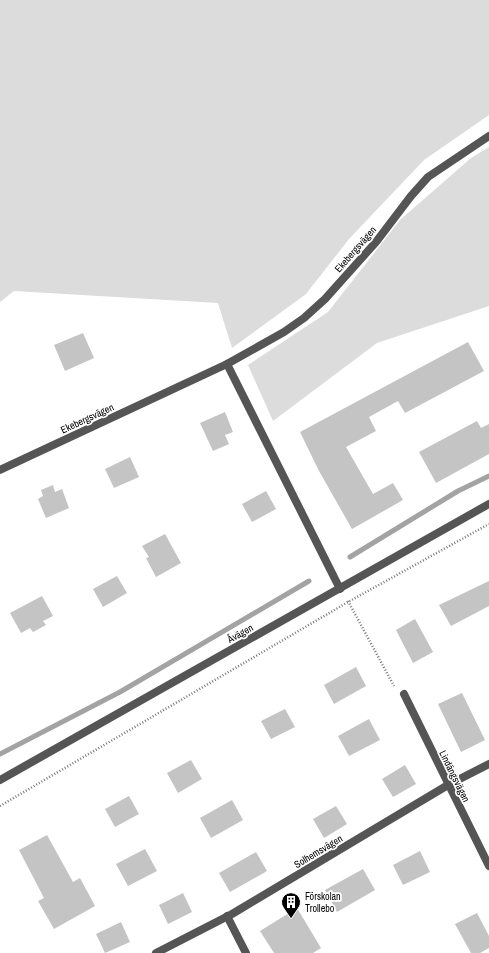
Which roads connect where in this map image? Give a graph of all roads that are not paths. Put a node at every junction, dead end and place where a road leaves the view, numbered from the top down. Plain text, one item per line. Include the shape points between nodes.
1 (489, 136) edge
2 (227, 364) junction
3 (0, 470) edge
4 (489, 504) edge
5 (340, 589) junction
6 (404, 694) road end
7 (489, 764) edge
8 (0, 780) edge
9 (448, 785) junction
10 (489, 866) edge
11 (227, 916) junction
12 (156, 953) edge
13 (246, 953) edge

1 - 2 street, Ekebergsvägen via 428,178 376,242 325,299 304,318
2 - 3 street, Ekebergsvägen
2 - 5 street
4 - 5 street, Åvägen
5 - 8 street, Åvägen
6 - 9 street, Lindängsvägen
7 - 9 street, Solhemsvägen
9 - 10 street, Lindängsvägen
9 - 11 street, Solhemsvägen
11 - 12 street, Solhemsvägen
11 - 13 street

